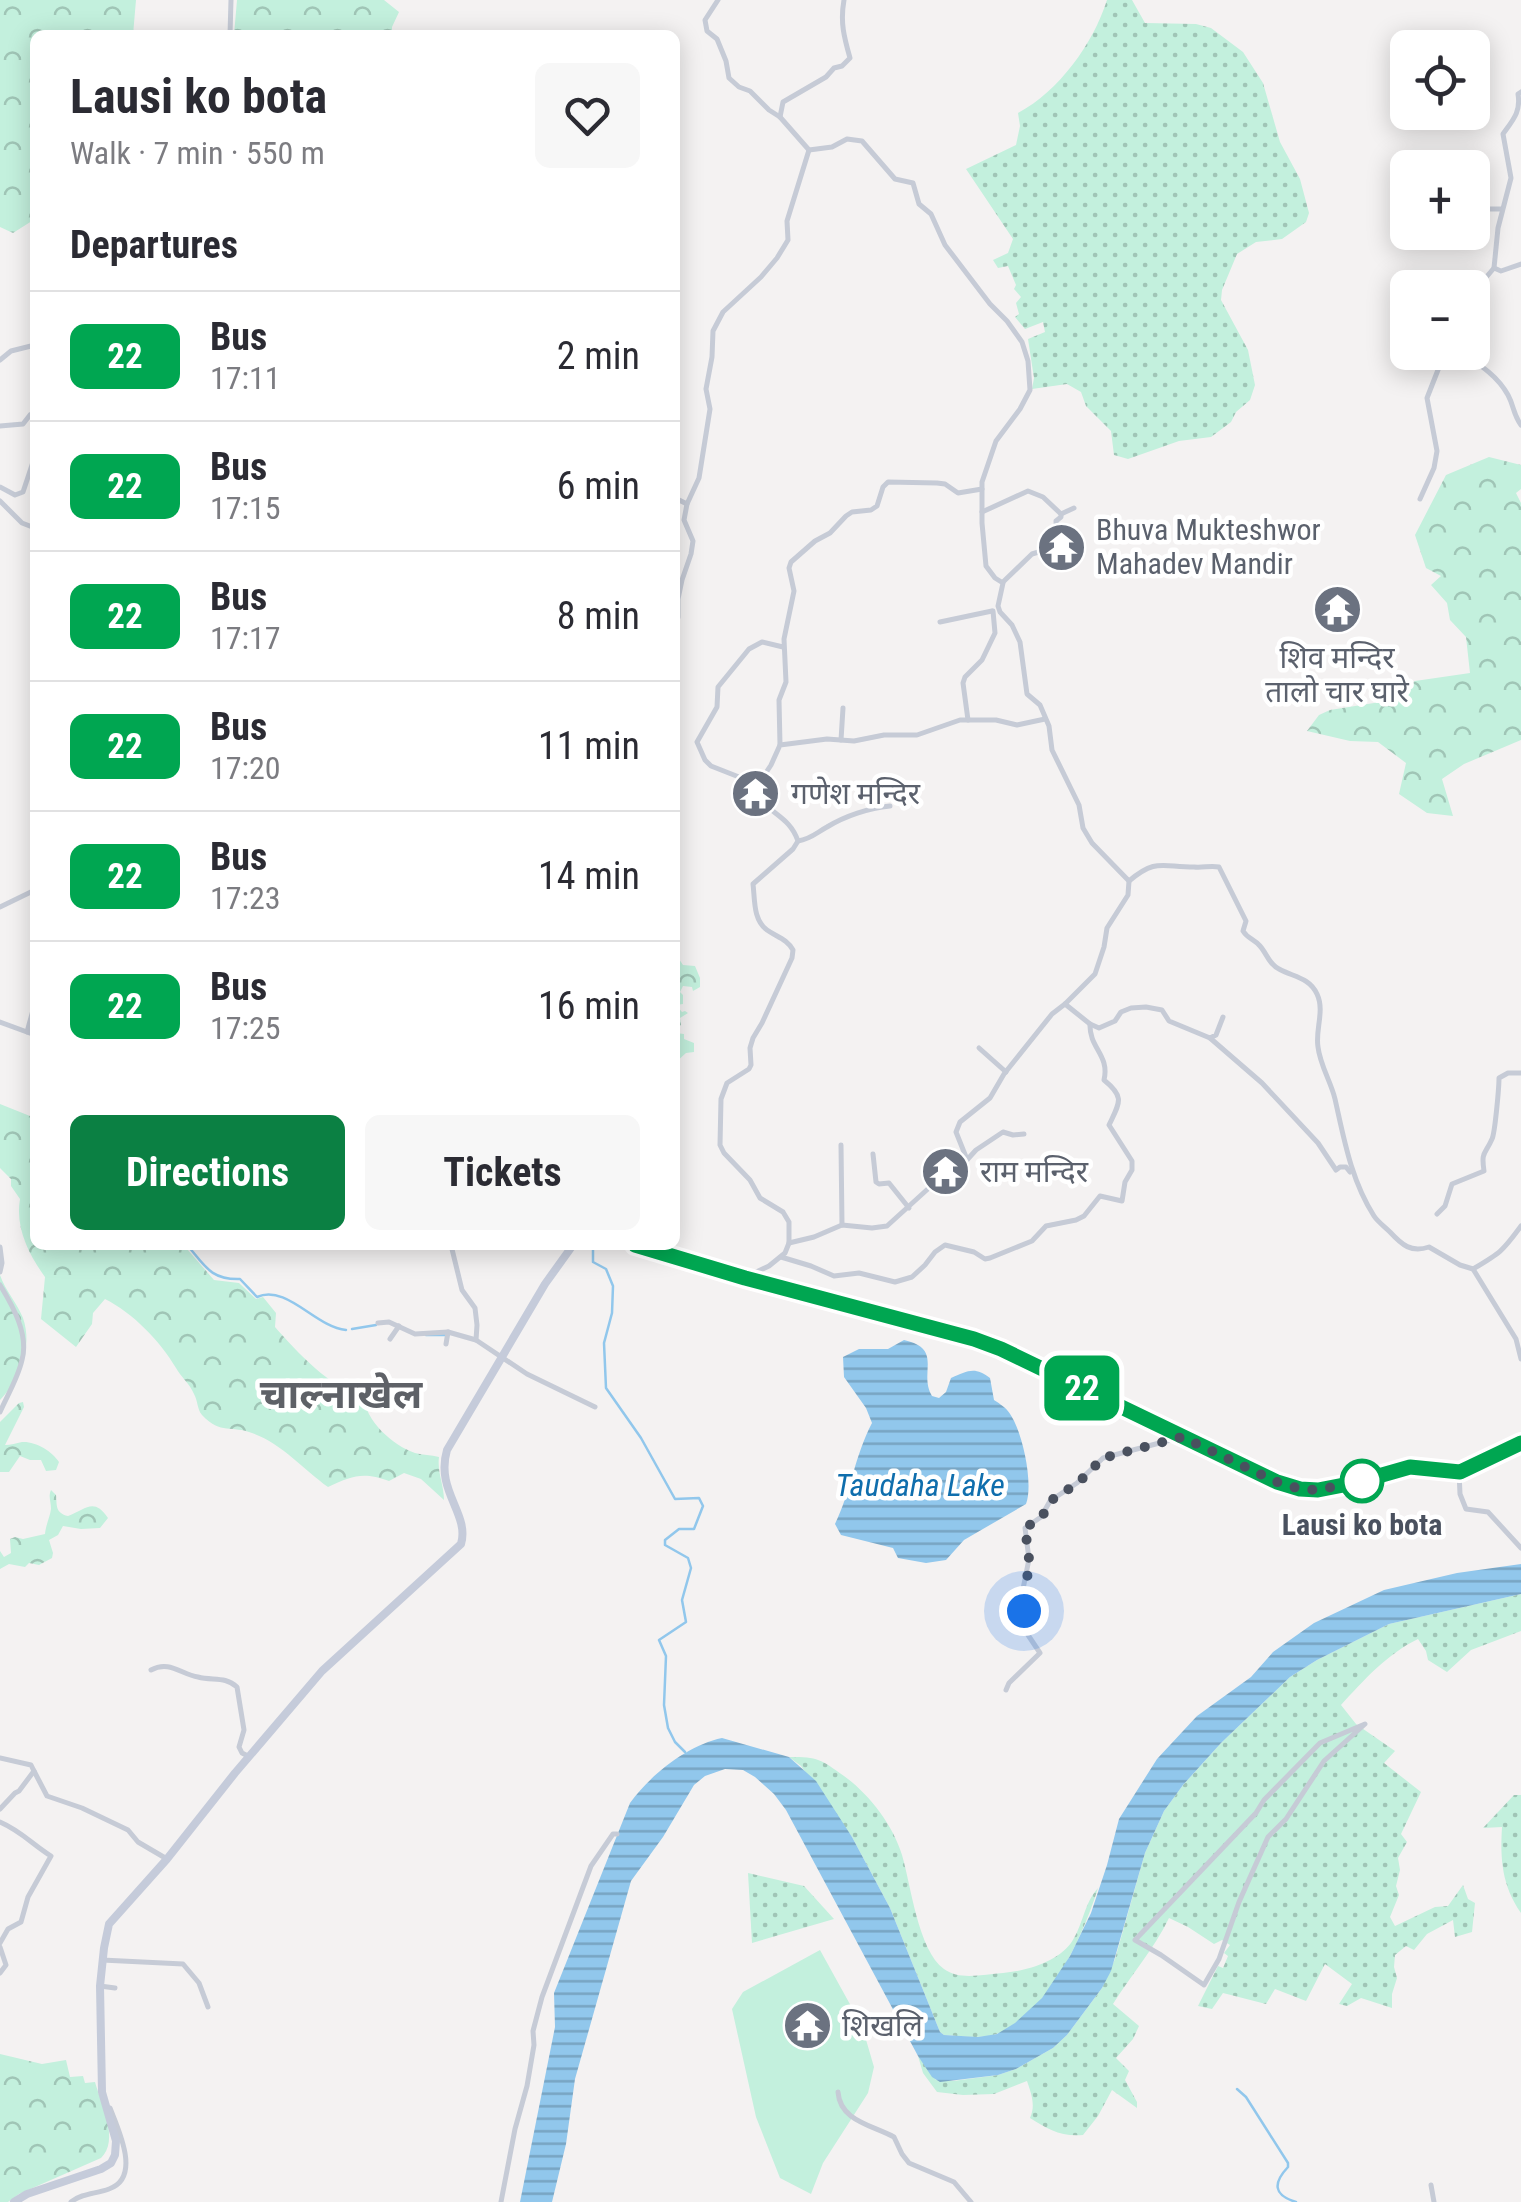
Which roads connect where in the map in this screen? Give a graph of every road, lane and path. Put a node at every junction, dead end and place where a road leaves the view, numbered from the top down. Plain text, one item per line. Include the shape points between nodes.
1 (232, 0) edge
2 (718, 0) edge
3 (844, 0) edge
4 (230, 30) edge
5 (1521, 92) edge
6 (780, 116) junction
7 (809, 150) junction
8 (1490, 209) edge
9 (1502, 209) junction
10 (1521, 264) edge
11 (1494, 268) junction
12 (1490, 273) edge
13 (30, 346) edge
14 (0, 360) edge
15 (1437, 370) edge
16 (1487, 370) edge
17 (30, 415) edge
18 (1521, 425) edge
19 (0, 426) edge
20 (30, 469) edge
21 (0, 487) edge
22 (982, 489) junction
23 (1420, 498) dead end
24 (680, 500) edge
25 (0, 501) edge
26 (687, 504) junction
27 (1074, 508) dead end
28 (982, 512) junction
29 (1061, 514) junction
30 (30, 526) edge
31 (1003, 583) junction
32 (680, 590) edge
33 (996, 612) junction
34 (940, 622) dead end
35 (783, 647) junction
36 (843, 708) dead end
37 (1046, 718) junction
38 (968, 720) junction
39 (841, 740) junction
40 (780, 745) junction
41 (754, 790) junction
42 (890, 806) dead end
43 (798, 841) junction
44 (1129, 881) junction
45 (30, 892) edge
46 (0, 906) edge
47 (1065, 1004) junction
48 (1222, 1018) dead end
49 (30, 1019) edge
50 (0, 1022) edge
51 (1090, 1024) junction
52 (26, 1032) junction
53 (30, 1033) edge
54 (1210, 1038) junction
55 (979, 1048) dead end
56 (1006, 1072) junction
57 (1521, 1073) edge
58 (1024, 1134) dead end
59 (841, 1145) dead end
60 (872, 1154) dead end
61 (966, 1161) junction
62 (1353, 1176) junction
63 (909, 1208) junction
64 (1437, 1214) dead end
65 (842, 1225) junction
66 (1521, 1226) edge
67 (789, 1243) junction
68 (0, 1247) edge
69 (452, 1250) edge
70 (569, 1250) edge
71 (652, 1250) edge
72 (781, 1257) junction
73 (1473, 1269) junction
74 (0, 1272) edge
75 (745, 1278) junction
76 (0, 1285) edge
77 (378, 1323) dead end
78 (397, 1328) junction
79 (390, 1339) dead end
80 (476, 1340) junction
81 (501, 1357) junction
82 (1521, 1359) edge
83 (595, 1407) dead end
84 (0, 1412) edge
85 (1182, 1437) junction
86 (1521, 1443) edge
87 (1459, 1472) junction
88 (1521, 1548) edge
89 (151, 1670) dead end
90 (1006, 1690) dead end
91 (1364, 1724) joint
92 (248, 1756) junction
93 (0, 1758) edge
94 (34, 1771) junction
95 (0, 1809) edge
96 (0, 1822) edge
97 (617, 1834) dead end
98 (167, 1859) junction
99 (0, 1945) edge
100 (102, 1960) junction
101 (0, 1973) edge
102 (100, 1986) junction
103 (115, 1988) dead end
104 (208, 2008) dead end
105 (102, 2092) junction
106 (838, 2092) dead end
107 (1431, 2186) dead end
108 (14, 2202) edge
109 (70, 2202) edge
110 (502, 2202) edge
111 (971, 2202) edge
112 (1434, 2202) edge

1 - 4 street
2 - 6 street via 706,31 717,39 729,78
3 - 6 street via 841,21 850,58 783,102
5 - 9 street via 1518,114 1503,134 1510,178
6 - 7 street
7 - 22 street via 862,141 895,178 913,182 945,245 1022,342 1030,390 996,441
7 - 26 street via 786,244 712,331 710,408 699,478
8 - 9 street
9 - 11 street
10 - 11 street
11 - 12 street
13 - 14 street
15 - 23 street via 1427,398 1437,451
16 - 18 street via 1511,399
17 - 19 street via 23,424
20 - 21 street via 23,492
22 - 28 street
22 - 35 street via 958,493 945,484 888,482 877,506 846,516 791,562 794,592
24 - 26 street
25 - 30 street
26 - 32 street via 684,520 693,540
27 - 29 street
28 - 29 street via 1028,492
28 - 31 street via 986,566
29 - 31 street via 1057,544 1032,554
31 - 33 street
33 - 34 street
33 - 37 street via 1012,625 1027,694
33 - 38 street via 982,660 965,677
35 - 40 street
35 - 41 street via 762,642 740,658 718,687 717,706 698,742 711,766
36 - 39 street
37 - 38 street via 1017,725
37 - 44 street via 1083,828
38 - 39 street via 917,734
39 - 40 street
40 - 41 street
41 - 43 street via 791,824
42 - 43 street
43 - 67 street via 753,884 759,920 789,942 792,958 753,1038 751,1065 727,1084 721,1099 720,1145 760,1198 786,1215
44 - 47 street via 1128,895 1106,928 1095,974
44 - 62 street via 1156,866 1217,865 1248,938 1278,969 1315,990 1318,1047
45 - 46 street
47 - 51 street
47 - 56 street
48 - 54 street
49 - 52 street
50 - 52 street
51 - 54 street via 1099,1028 1120,1012 1146,1006
51 - 72 street via 1104,1080 1118,1091 1110,1125 1132,1161 1122,1201 1100,1196 1084,1216 1046,1226 1032,1241 990,1258 945,1245 904,1281 834,1276
52 - 53 street
54 - 62 street via 1262,1083 1336,1170 1346,1166
55 - 56 street
56 - 61 street via 990,1098 960,1122 956,1132
57 - 64 street via 1498,1078 1484,1171 1452,1184
58 - 61 street via 1004,1132
59 - 65 street
60 - 63 street via 877,1184 890,1183
61 - 63 street
62 - 73 street via 1376,1220 1401,1246 1429,1246
63 - 65 street via 886,1226
65 - 67 street
66 - 73 street via 1504,1250
67 - 72 street
68 - 74 street
69 - 80 street via 476,1316
70 - 81 main road
71 - 75 main road
72 - 75 street
73 - 82 street
75 - 85 main road via 974,1339
76 - 84 street via 14,1308 23,1358
77 - 78 street
78 - 79 street
78 - 80 street
80 - 81 street
81 - 83 street
81 - 92 main road via 445,1458 446,1484 463,1524 461,1544 328,1665
85 - 87 main road via 1300,1489 1410,1467
85 - 90 street via 1103,1458 1025,1528 1029,1559 1022,1599 1028,1635 1040,1653
86 - 87 main road
87 - 88 street via 1466,1509 1488,1512
89 - 92 street via 172,1666 233,1683 243,1718 239,1747
91 - 91 street via 1324,1762 1268,1837 1204,1985 1135,1940 1320,1743
92 - 98 main road
93 - 94 street
94 - 95 street
94 - 98 street via 47,1796 128,1830
96 - 99 street via 51,1856 21,1922
97 - 110 street via 591,1866 542,1997
98 - 100 main road via 109,1924
99 - 101 street via 6,1965
100 - 102 main road
100 - 104 street via 183,1964
102 - 103 street
102 - 105 main road
105 - 108 main road via 116,2144 111,2162
105 - 109 street via 124,2144 126,2172 116,2186
106 - 111 street via 846,2113 894,2137 909,2163 954,2182
107 - 112 street

